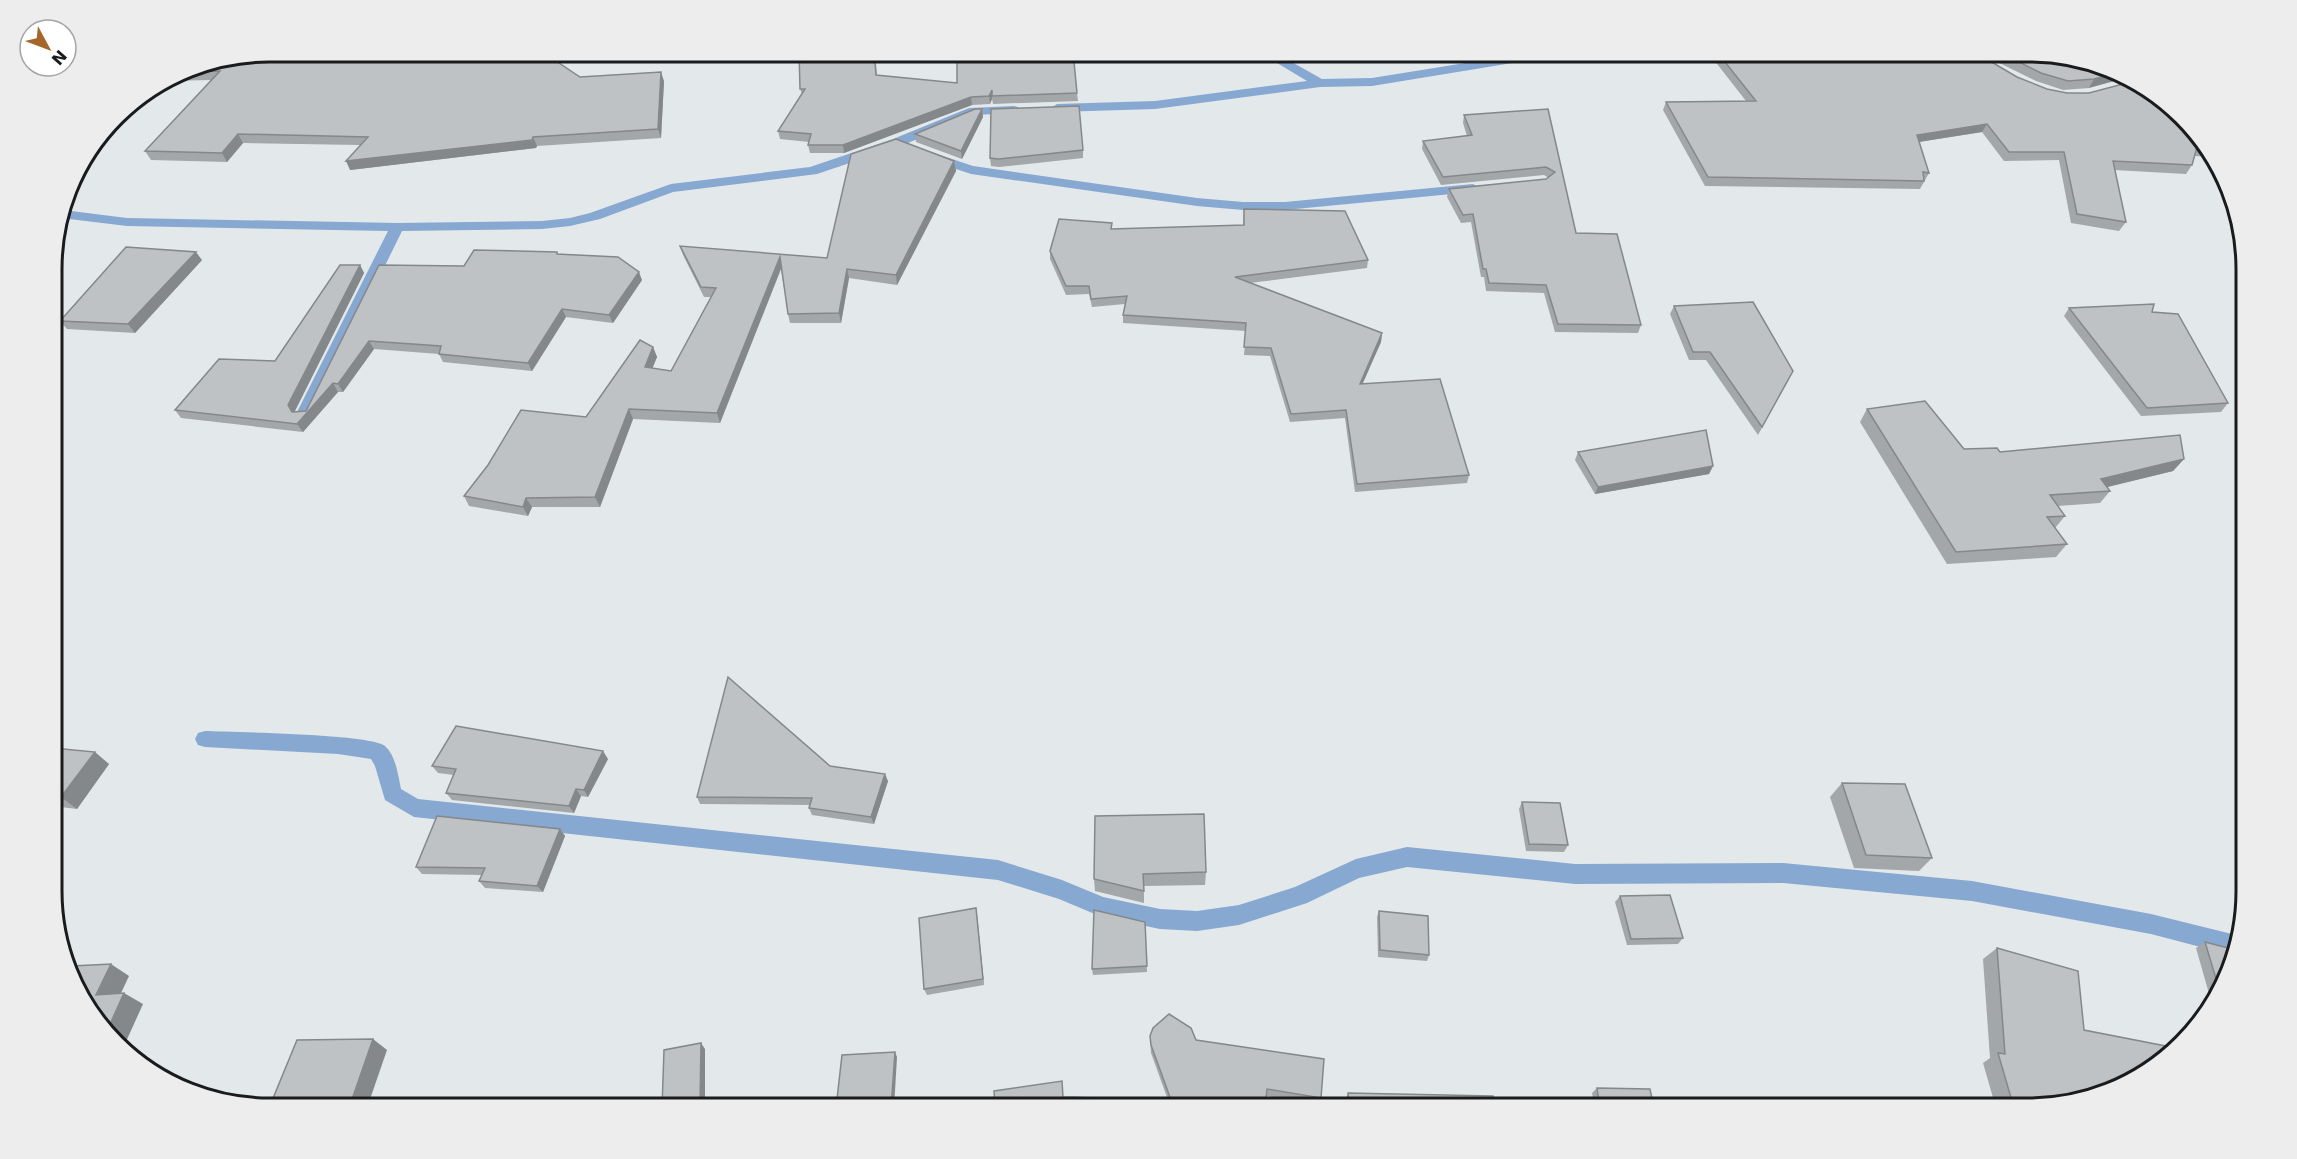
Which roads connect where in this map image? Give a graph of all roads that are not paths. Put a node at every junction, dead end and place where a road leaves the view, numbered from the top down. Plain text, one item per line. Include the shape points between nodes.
1 (1283, 62) edge
2 (1499, 62) edge
3 (1320, 83) junction
4 (898, 142) junction
5 (1487, 186) edge
6 (69, 215) edge
7 (397, 227) junction
8 (304, 414) edge
9 (205, 739) dead end
10 (2229, 944) edge

1 - 3 street
2 - 3 street via 1372,82
3 - 4 street via 1155,105 973,111
4 - 5 street via 971,170 1243,206 1284,206
4 - 7 street via 812,171 670,188 570,222
6 - 7 street via 127,222
7 - 8 street
9 - 10 street via 338,745 377,751 385,764 392,794 414,808 998,870 1102,906 1160,919 1197,921 1239,915 1299,896 1356,869 1407,857 1575,874 1783,873 1972,891 2151,924

